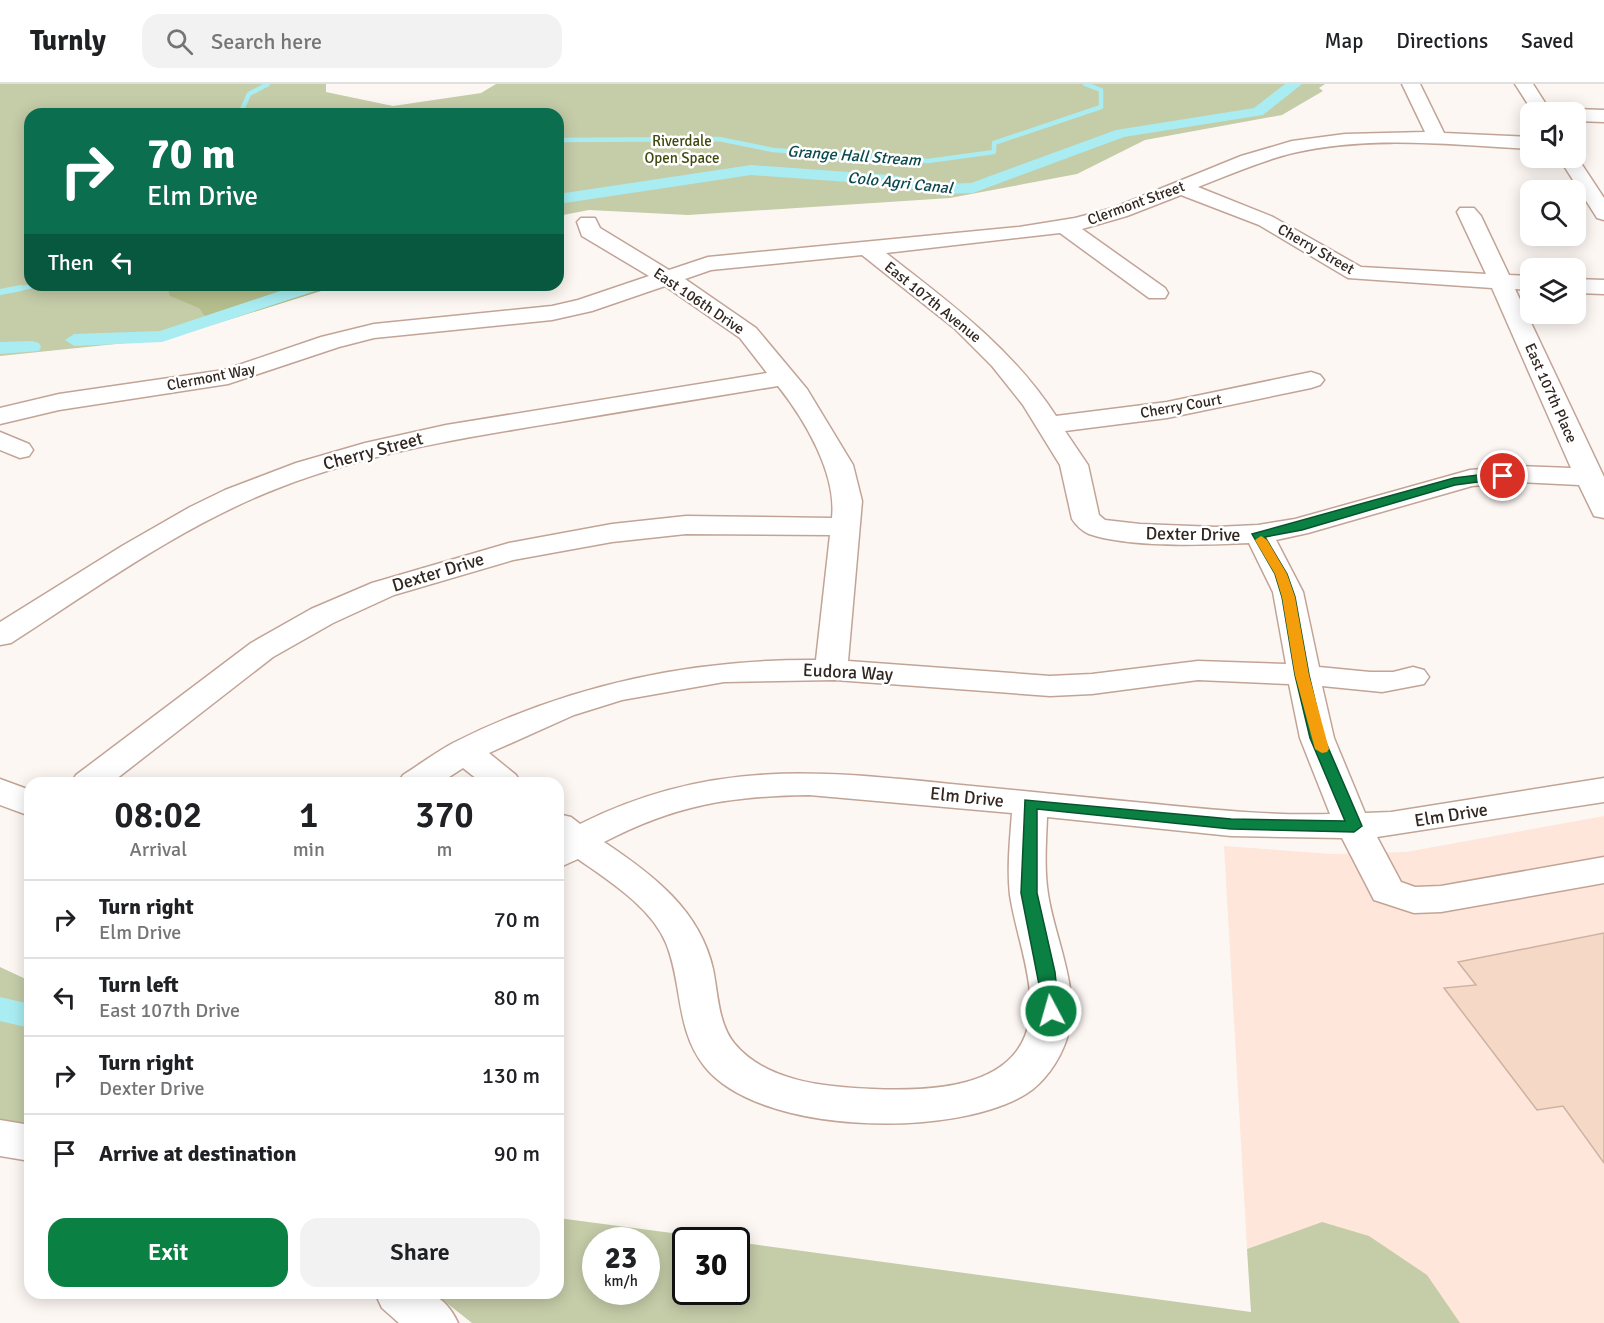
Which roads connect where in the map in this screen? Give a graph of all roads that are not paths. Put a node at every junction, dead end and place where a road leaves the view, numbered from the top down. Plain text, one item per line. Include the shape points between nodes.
1 (1411, 84) edge
2 (1524, 84) edge
3 (1536, 102) edge
4 (1586, 115) edge
5 (1604, 116) edge
6 (1437, 138) junction
7 (1520, 142) edge
8 (1575, 168) edge
9 (1182, 188) junction
10 (1467, 212) dead end
11 (1604, 214) edge
12 (588, 222) dead end
13 (1064, 226) junction
14 (866, 248) junction
15 (668, 279) junction
16 (1500, 282) junction
17 (1520, 283) edge
18 (1586, 286) edge
19 (1604, 287) edge
20 (1157, 293) dead end
21 (786, 377) junction
22 (1311, 380) dead end
23 (0, 417) edge
24 (1050, 425) junction
25 (1590, 477) junction
26 (1604, 510) edge
27 (1084, 513) joint
28 (846, 527) junction
29 (1258, 534) junction
30 (0, 636) edge
31 (831, 670) junction
32 (1302, 675) junction
33 (1413, 677) dead end
34 (464, 751) junction
35 (96, 777) edge
36 (424, 777) edge
37 (496, 777) edge
38 (1604, 790) edge
39 (0, 791) edge
40 (24, 801) edge
41 (1030, 803) junction
42 (1354, 826) junction
43 (564, 840) edge
44 (1604, 870) edge
45 (0, 1138) edge
46 (24, 1142) edge
47 (406, 1299) edge
48 (434, 1323) edge

1 - 6 street
2 - 3 street
4 - 5 street
6 - 7 street, Clermont Street
6 - 9 street, Clermont Street via 1364,139 1292,147 1248,159
8 - 11 street
9 - 13 street, Clermont Street via 1120,212
9 - 16 street, Cherry Street via 1258,217 1356,273
10 - 16 street, East 107th Place
12 - 15 street, East 106th Drive via 590,231
13 - 14 street, Clermont Street
13 - 20 street
14 - 15 street, Clermont Street via 708,264
14 - 24 street, East 107th Avenue via 963,323 1001,361
15 - 21 street, East 106th Drive via 734,322
15 - 23 street, Clermont Way via 565,310 453,312 349,337 228,377 60,402
16 - 17 street, Cherry Street
16 - 25 street, East 107th Place
18 - 19 street
21 - 28 street, East 106th Drive via 839,465 848,501
21 - 30 street, Cherry Street via 457,430 306,468 237,495 176,526
22 - 24 street, Cherry Court via 1167,411
24 - 27 street, East 107th Avenue via 1074,465
25 - 26 street, East 107th Place
25 - 29 street, Dexter Drive via 1520,474 1470,478 1298,527
27 - 29 street, Dexter Drive via 1090,524 1106,529 1175,535
28 - 31 street, East 106th Drive
28 - 35 street, Dexter Drive via 706,524 630,531 510,552 417,578 322,616 262,650
29 - 32 street via 1281,574
31 - 32 street, Eudora Way via 1047,686 1101,684 1187,671
31 - 34 street, Eudora Way via 698,676 609,693 554,710
32 - 33 street, Eudora Way via 1374,681
32 - 42 street via 1317,738
34 - 36 street, Eudora Way
34 - 37 street
38 - 42 street, Elm Drive via 1391,824
39 - 40 street
41 - 42 street, Elm Drive via 1231,824
41 - 43 street, Elm Drive via 820,783 744,784 681,796
41 - 43 street via 1029,893 1047,972 1051,1011 1046,1041 1021,1074 991,1093 951,1104 916,1107 806,1098 761,1085 730,1066 706,1033 694,967 684,940 667,913 649,896
42 - 44 street via 1387,891 1414,900 1441,899
45 - 46 street
47 - 48 street

